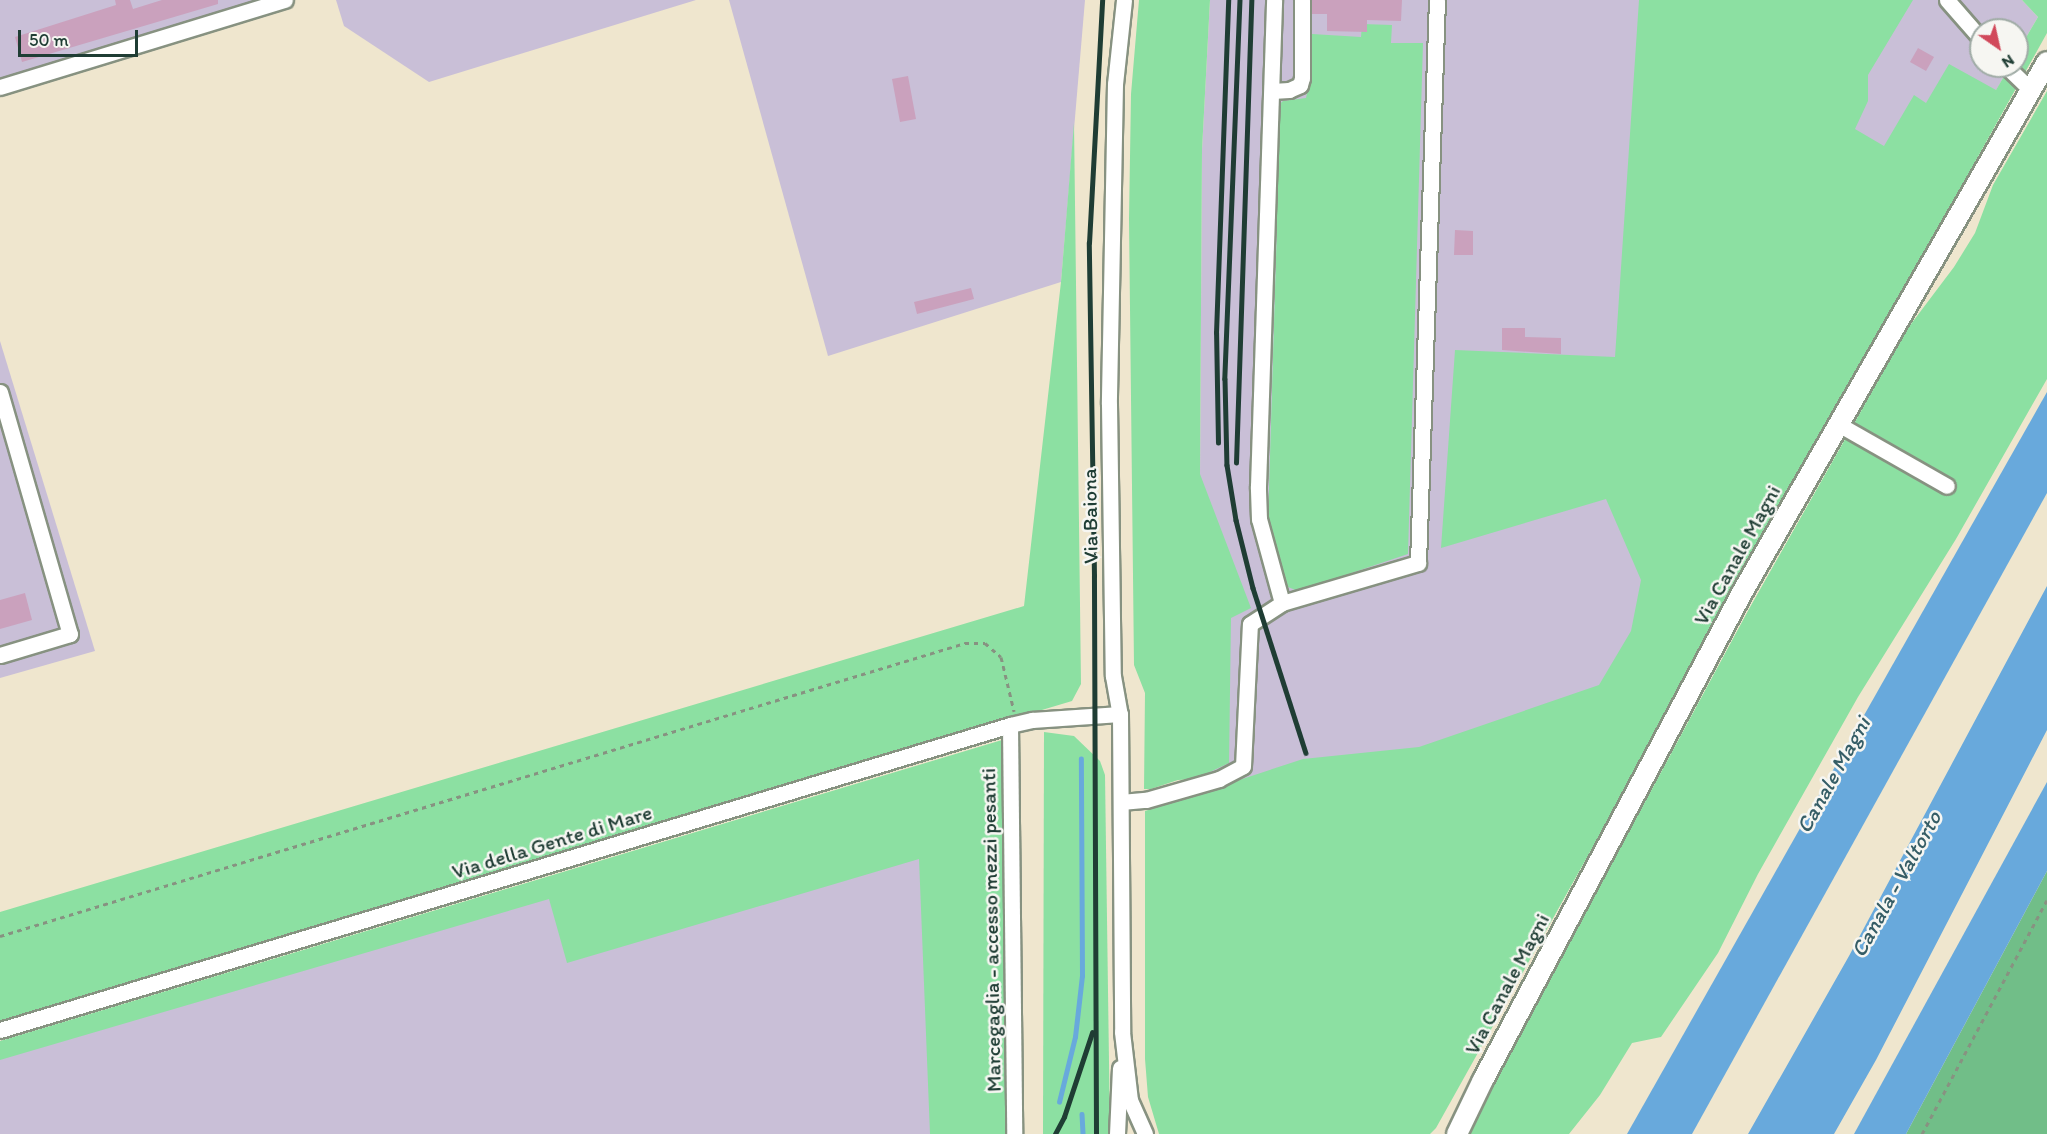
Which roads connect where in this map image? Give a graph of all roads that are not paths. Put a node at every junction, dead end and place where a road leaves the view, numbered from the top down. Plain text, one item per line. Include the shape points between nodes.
1 (285, 0) edge
2 (1124, 0) edge
3 (1274, 0) edge
4 (1302, 0) edge
5 (1437, 0) edge
6 (1947, 0) edge
7 (1969, 25) edge
8 (2047, 62) edge
9 (2018, 78) edge
10 (0, 87) edge
11 (2031, 90) junction
12 (1272, 91) junction
13 (0, 392) edge
14 (1838, 424) junction
15 (1947, 486) dead end
16 (1282, 603) junction
17 (0, 655) edge
18 (1120, 714) junction
19 (1014, 724) junction
20 (1121, 802) junction
21 (0, 1030) edge
22 (1122, 1032) junction
23 (1483, 1080) junction
24 (1014, 1134) edge
25 (1117, 1134) edge
26 (1145, 1134) edge
27 (1441, 1134) edge
28 (1458, 1134) edge

1 - 10 street
2 - 18 street, Via Baiona via 1115,84 1109,404 1113,676
3 - 12 street
4 - 12 street via 1300,85
5 - 16 street via 1418,563
6 - 7 street
8 - 11 main road, Via Canale Magni
9 - 11 street
11 - 14 main road, Via Canale Magni
12 - 16 street via 1258,497 1259,519
13 - 17 street via 70,633
14 - 15 street
14 - 23 main road, Via Canale Magni via 1743,591
16 - 20 street via 1250,624 1243,766 1219,779 1146,800
18 - 19 street, Via della Gente di Mare
18 - 20 street, Via Baiona
19 - 21 street, Via della Gente di Mare
19 - 24 street, Marcegaglia - accesso mezzi pesanti
20 - 22 street, Via Baiona
22 - 25 street, Via Baiona
22 - 26 street, Via Baiona via 1130,1100
23 - 27 main road, Via Canale Magni
23 - 28 main road, Via Canale Magni

